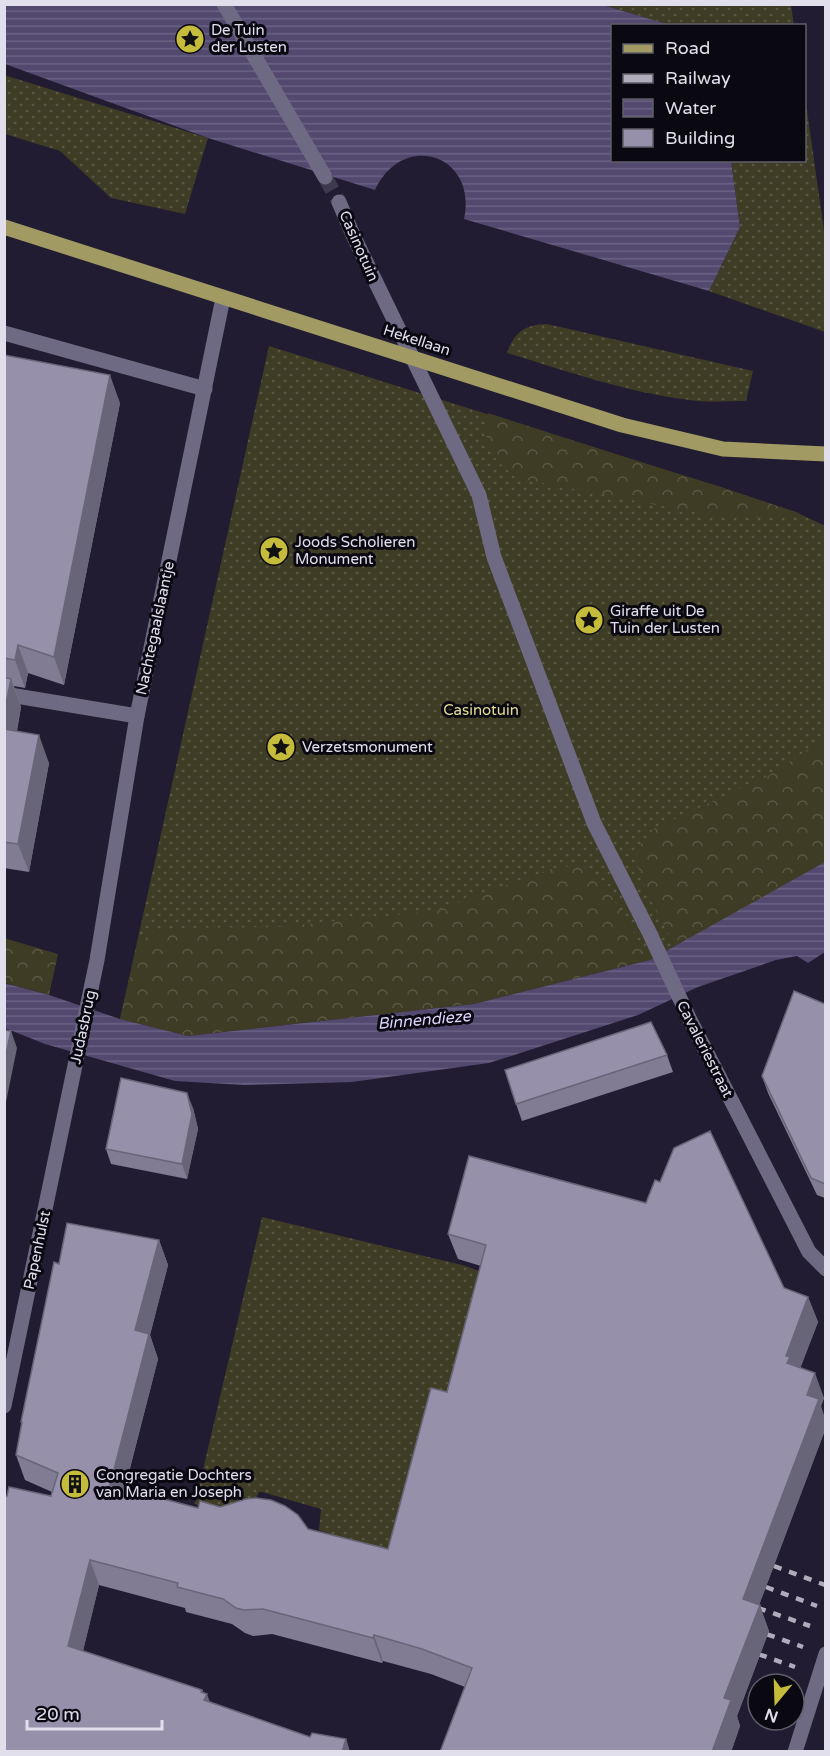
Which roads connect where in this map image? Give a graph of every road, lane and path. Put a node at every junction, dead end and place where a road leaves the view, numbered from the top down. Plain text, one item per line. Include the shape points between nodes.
1 (224, 4) edge
2 (325, 177) tunnel mouth
3 (339, 202) tunnel mouth
4 (4, 227) edge
5 (223, 298) junction
6 (4, 333) edge
7 (205, 389) junction
8 (825, 454) edge
9 (4, 694) edge
10 (137, 716) junction
11 (594, 823) joint
12 (97, 960) joint
13 (69, 1095) joint
14 (825, 1269) edge
15 (4, 1406) edge
16 (825, 1654) edge
17 (795, 1752) edge

1 - 2 street
3 - 11 street, Casinotuin via 478,495 494,557
4 - 5 main road, Hekellaan
5 - 7 street, Nachtegaalslaantje
5 - 8 main road, Hekellaan via 622,425 723,449
6 - 7 street
7 - 10 street, Nachtegaalslaantje
9 - 10 street
10 - 12 street, Nachtegaalslaantje
11 - 14 street, Cavaleriestraat via 809,1252
12 - 13 street, Judasbrug
13 - 15 street, Papenhulst
16 - 17 street

